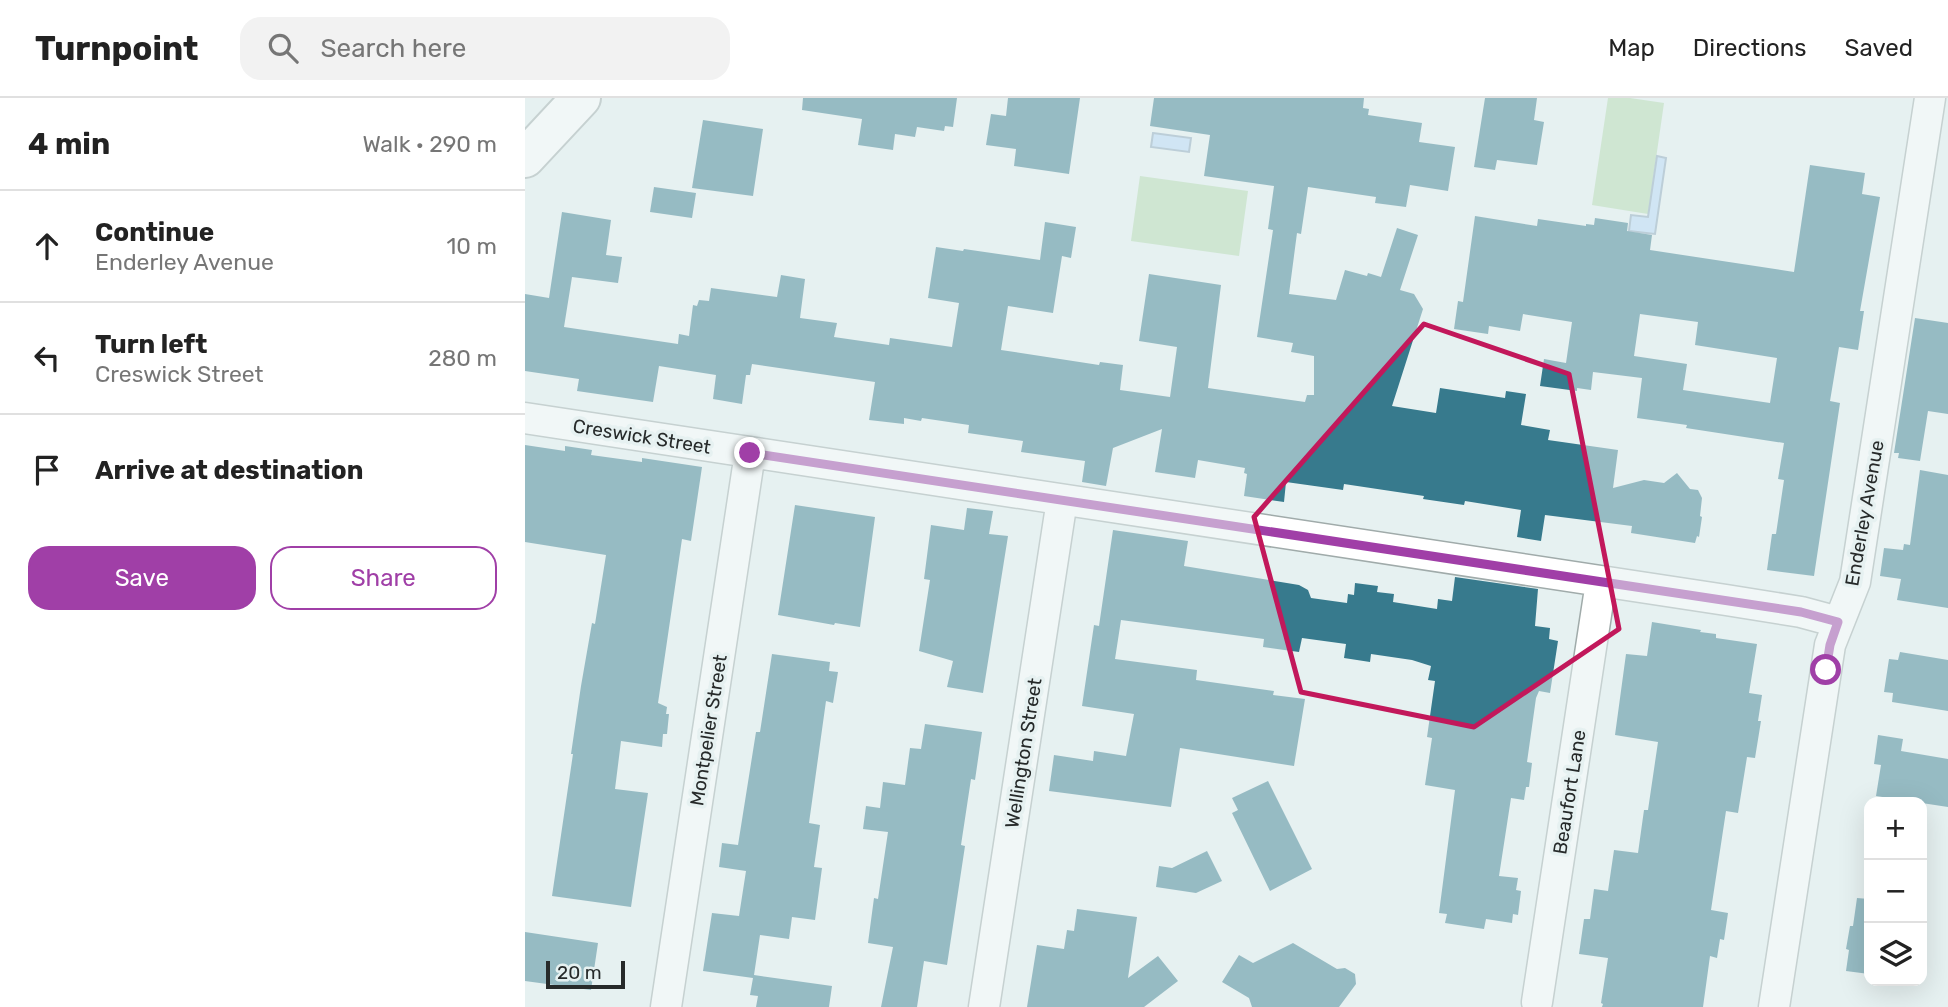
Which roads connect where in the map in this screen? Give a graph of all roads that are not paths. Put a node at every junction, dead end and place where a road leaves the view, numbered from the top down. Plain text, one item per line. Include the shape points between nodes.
1 (581, 98) edge
2 (1930, 98) edge
3 (525, 158) edge
4 (525, 418) edge
5 (750, 453) junction
6 (1062, 500) junction
7 (1601, 582) junction
8 (1838, 622) junction
9 (1537, 1002) dead end
10 (666, 1007) edge
11 (984, 1007) edge
12 (1774, 1007) edge

1 - 3 highway
2 - 8 street, Enderley Avenue via 1855,582
4 - 5 street, Creswick Street
5 - 6 street, Creswick Street
5 - 10 street, Montpelier Street
6 - 7 street, Creswick Street
6 - 11 street, Wellington Street
7 - 8 street, Creswick Street via 1801,612
7 - 9 street, Beaufort Lane
8 - 12 street, Enderley Avenue via 1830,645

